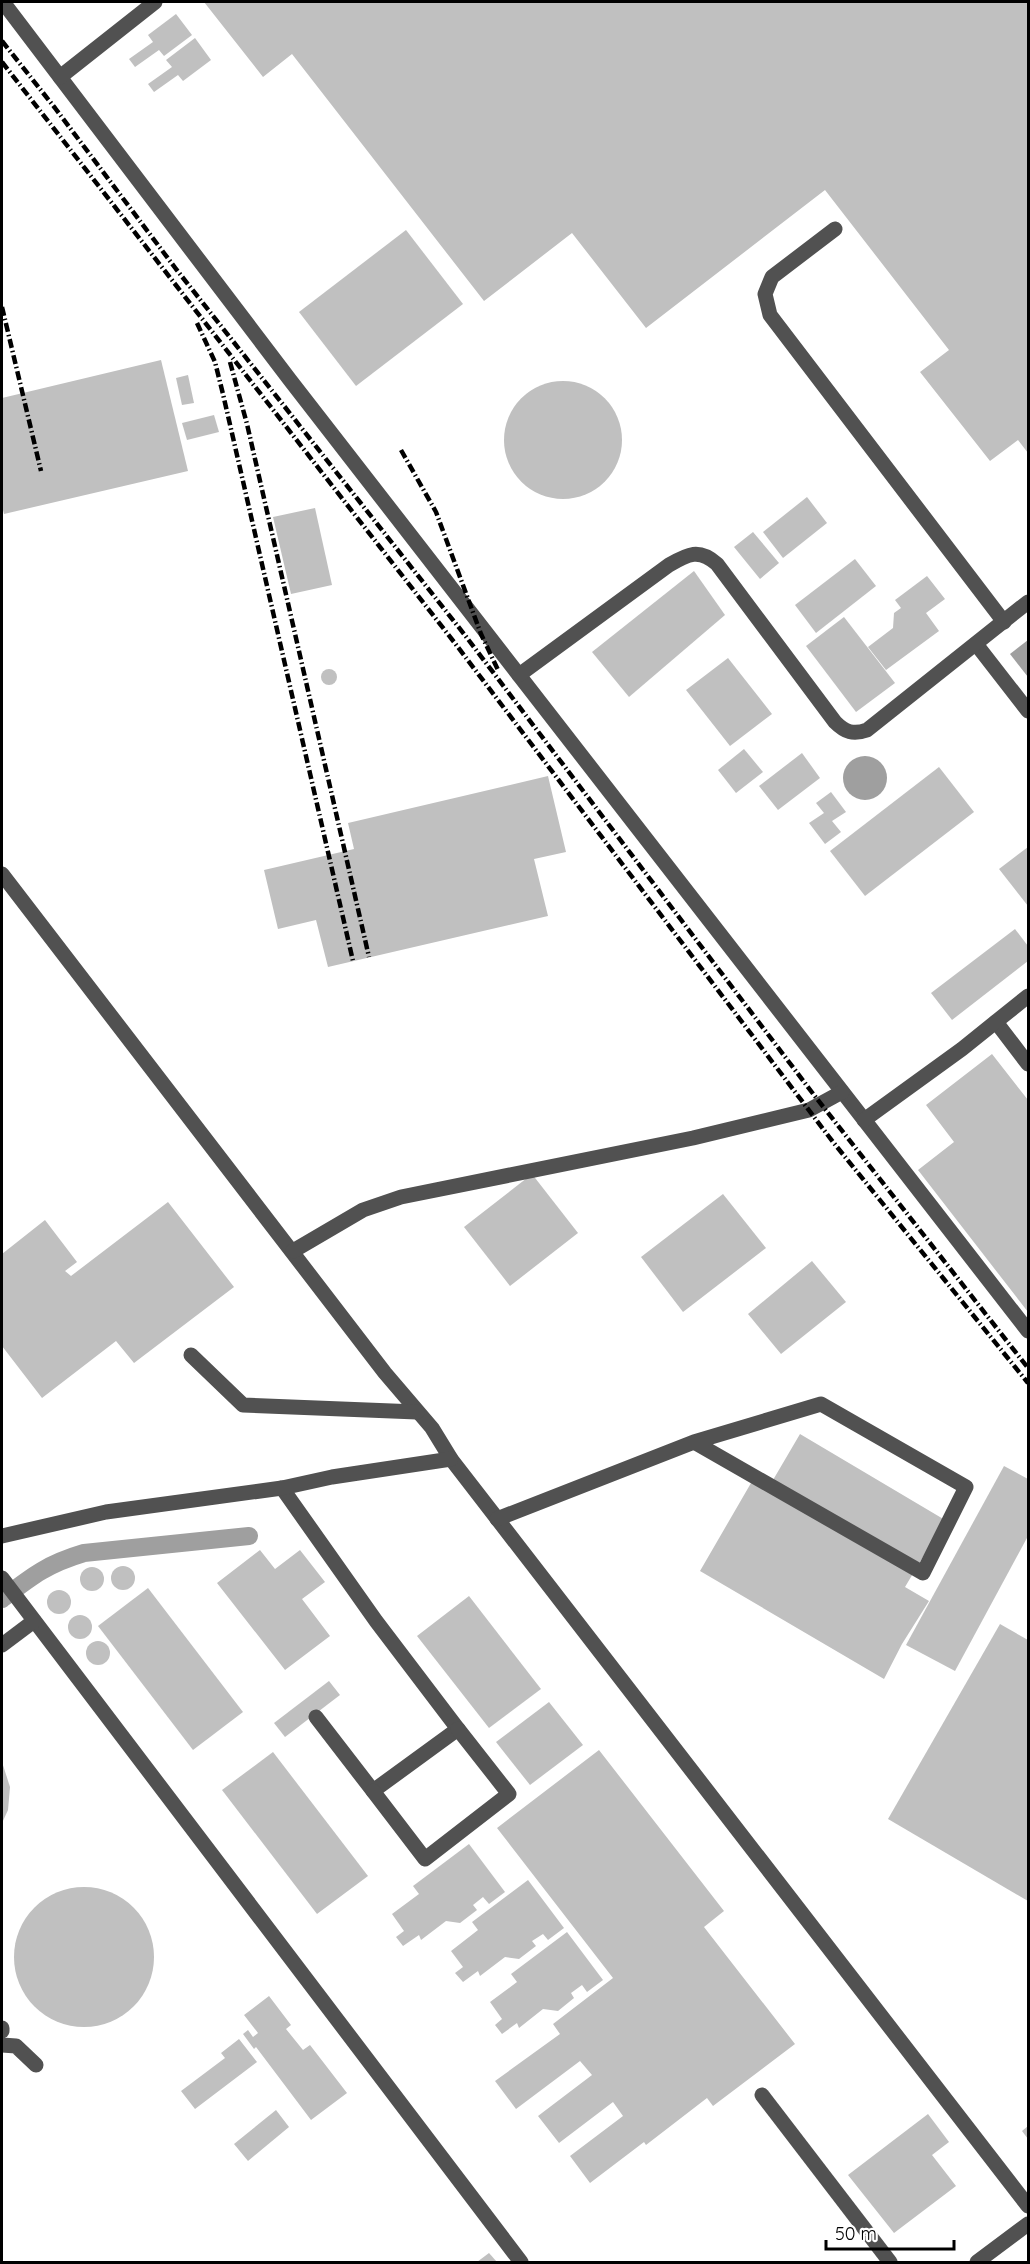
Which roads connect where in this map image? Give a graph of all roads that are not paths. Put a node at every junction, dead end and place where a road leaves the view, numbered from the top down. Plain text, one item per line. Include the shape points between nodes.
1 (3, 2) edge
2 (155, 2) edge
3 (60, 77) junction
4 (835, 229) dead end
5 (1029, 602) edge
6 (1004, 622) junction
7 (976, 644) junction
8 (519, 675) junction
9 (1029, 711) edge
10 (2, 874) edge
11 (1029, 996) edge
12 (996, 1022) junction
13 (1029, 1064) edge
14 (842, 1092) junction
15 (864, 1120) junction
16 (293, 1251) junction
17 (1029, 1331) edge
18 (191, 1355) dead end
19 (417, 1412) junction
20 (694, 1442) junction
21 (451, 1459) junction
22 (282, 1488) junction
23 (498, 1519) junction
24 (2, 1536) edge
25 (2, 1578) edge
26 (34, 1621) junction
27 (2, 1645) edge
28 (316, 1717) dead end
29 (458, 1729) junction
30 (373, 1791) junction
31 (2, 2045) edge
32 (36, 2065) dead end
33 (762, 2095) dead end
34 (1029, 2206) edge
35 (1029, 2224) edge
36 (521, 2262) edge
37 (890, 2262) edge
38 (977, 2262) edge

1 - 3 lane
2 - 3 lane
3 - 8 lane
4 - 6 lane via 772,277 765,294 770,315
5 - 6 lane
6 - 7 lane
7 - 8 lane via 867,730 850,733 835,722 717,564 708,556 695,554 669,565
7 - 9 lane
8 - 14 lane
10 - 16 lane
11 - 12 lane
12 - 13 lane
12 - 15 lane
14 - 15 lane
14 - 16 lane via 809,1110 693,1138 401,1197 363,1210
15 - 17 lane
16 - 19 lane
18 - 19 lane via 243,1406
19 - 21 lane
20 - 20 lane via 822,1404 966,1487 923,1573
20 - 23 lane
21 - 22 lane
21 - 23 lane
22 - 24 lane via 106,1512
22 - 29 lane
23 - 34 lane
25 - 26 lane
26 - 27 lane
26 - 36 lane
28 - 30 lane
29 - 30 lane
29 - 30 lane via 509,1794 425,1858
31 - 32 lane via 16,2046
33 - 37 lane
35 - 38 lane

